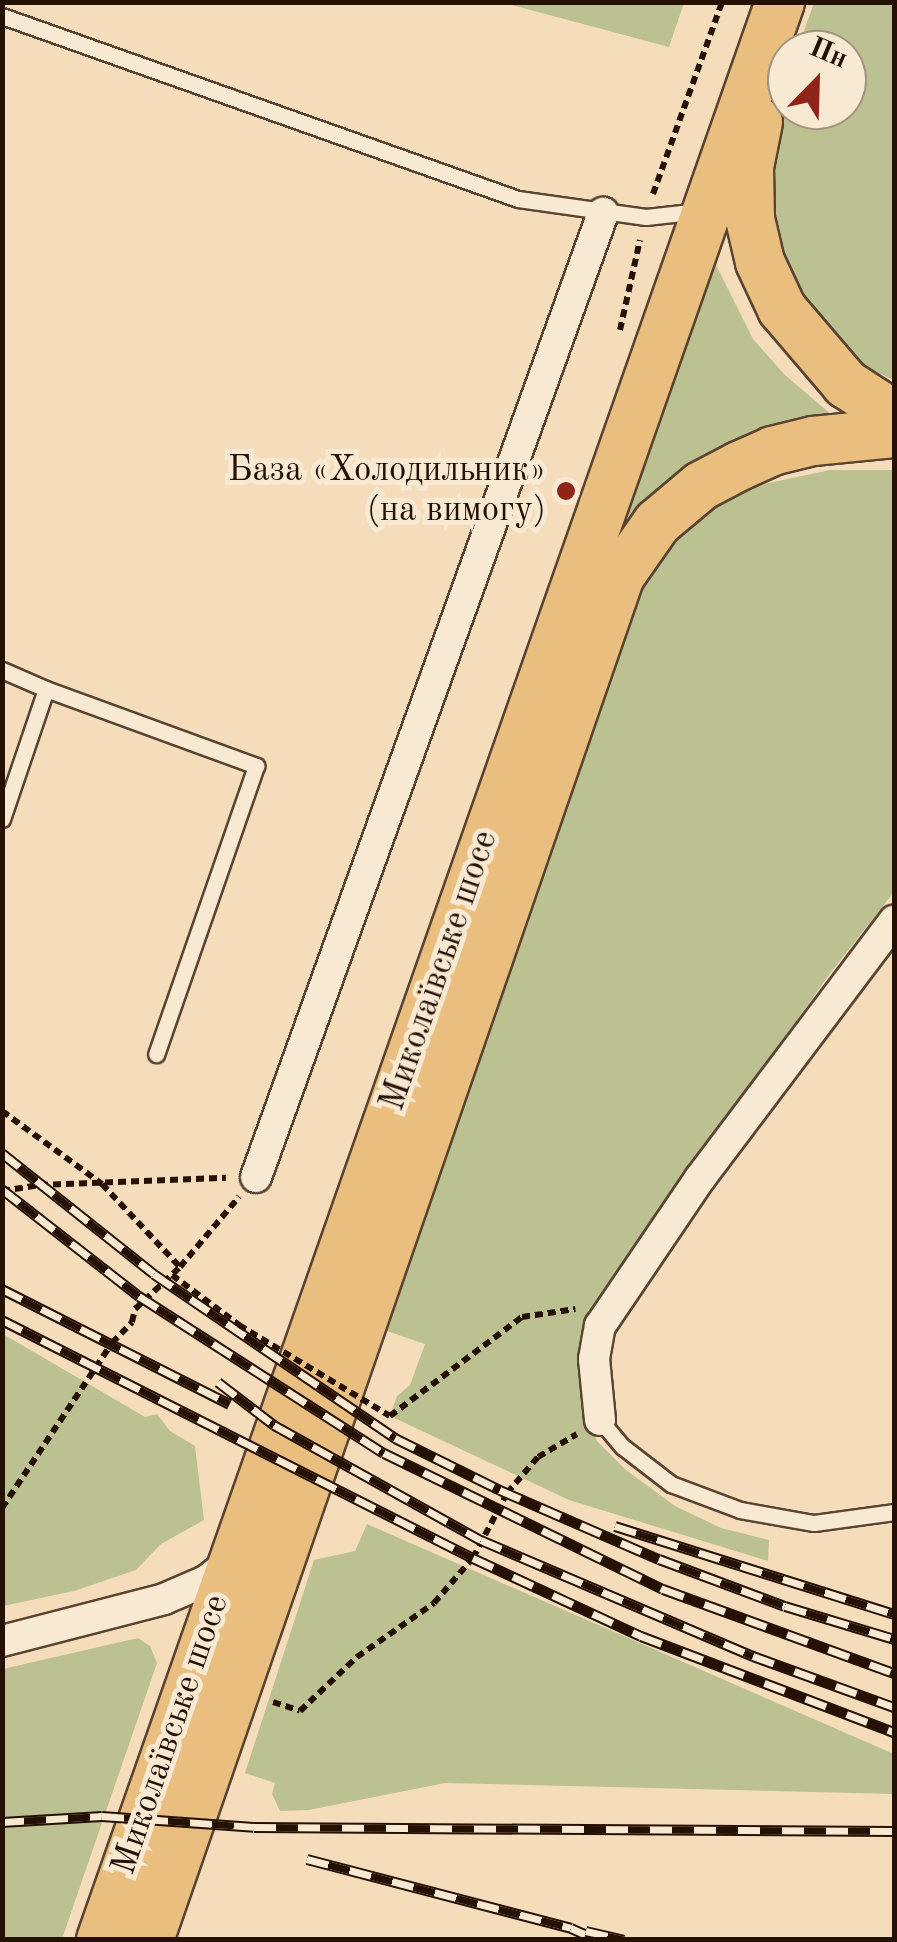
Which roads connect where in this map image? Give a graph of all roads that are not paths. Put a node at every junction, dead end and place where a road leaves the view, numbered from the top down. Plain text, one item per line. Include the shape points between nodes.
1 (780, 2) edge
2 (790, 2) edge
3 (2, 16) edge
4 (704, 210) junction
5 (602, 214) junction
6 (894, 415) edge
7 (894, 432) edge
8 (2, 670) edge
9 (46, 689) junction
10 (2, 820) edge
11 (894, 921) edge
12 (156, 1054) dead end
13 (256, 1177) road end
14 (600, 1420) joint
15 (894, 1512) edge
16 (232, 1561) junction
17 (2, 1641) edge
18 (100, 1940) edge
19 (149, 1940) edge

1 - 4 main road, Миколаївське шосе
2 - 6 main road via 749,168 760,262 782,309 810,346 846,384
3 - 5 lane via 518,199
4 - 5 lane
4 - 16 main road, Миколаївське шосе
5 - 13 street
7 - 19 main road, Миколаївське шосе via 813,441 739,466 701,486 657,523 620,576
8 - 9 lane
9 - 10 lane
9 - 12 lane via 256,766
11 - 14 street via 701,1177 600,1326 594,1359
14 - 15 lane via 672,1484 740,1510 814,1523
16 - 17 street via 164,1599
16 - 18 main road, Миколаївське шосе

